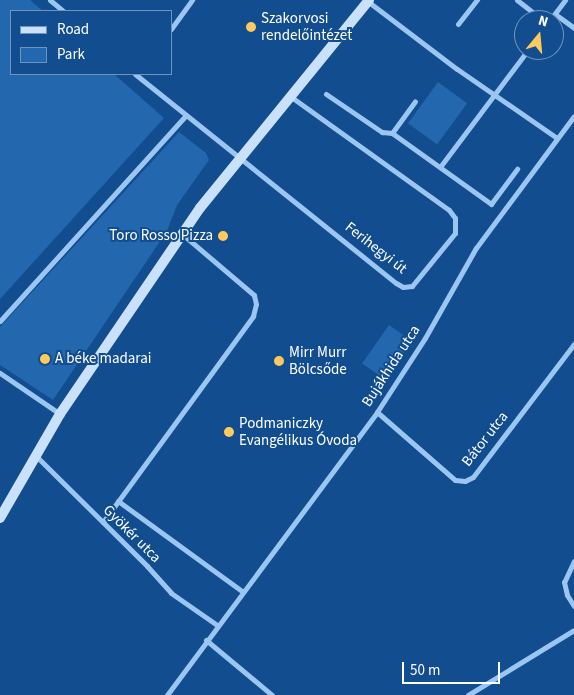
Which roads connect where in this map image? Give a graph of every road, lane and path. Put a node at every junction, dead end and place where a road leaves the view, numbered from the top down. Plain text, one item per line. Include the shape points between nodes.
1 (50, 0) edge
2 (192, 0) edge
3 (368, 0) edge
4 (477, 0) edge
5 (517, 0) edge
6 (62, 10) edge
7 (530, 10) edge
8 (458, 24) dead end
9 (172, 28) edge
10 (521, 60) edge
11 (138, 75) edge
12 (326, 94) dead end
13 (495, 96) junction
14 (291, 98) junction
15 (415, 101) dead end
16 (185, 116) junction
17 (574, 116) edge
18 (392, 133) junction
19 (557, 138) junction
20 (238, 159) junction
21 (440, 167) junction
22 (518, 169) dead end
23 (182, 234) junction
24 (0, 321) edge
25 (574, 344) edge
26 (0, 373) edge
27 (377, 412) junction
28 (60, 414) junction
29 (35, 455) junction
30 (118, 501) junction
31 (0, 518) edge
32 (103, 522) junction
33 (574, 561) edge
34 (242, 591) junction
35 (574, 606) edge
36 (217, 625) junction
37 (574, 630) edge
38 (206, 640) junction
39 (167, 695) edge
40 (272, 695) edge
41 (468, 695) edge

1 - 6 street
2 - 9 street
3 - 13 street
3 - 14 main road
4 - 8 street
5 - 7 street
10 - 13 street
11 - 16 street
12 - 18 street via 382,132
13 - 19 street
13 - 21 street
14 - 20 main road
14 - 20 street, Ferihegyi út via 450,210 455,218 455,233 418,282 408,288 396,283
15 - 18 street
16 - 20 street
16 - 24 street
17 - 19 street, Bujákhida utca
18 - 21 street
19 - 27 street, Bujákhida utca via 476,248 425,338
20 - 23 main road
21 - 22 street via 492,204
23 - 28 main road
23 - 30 street via 254,295 256,304 253,316
25 - 27 street, Bátor utca via 473,477 466,481 455,480
26 - 28 street
27 - 34 street, Bujákhida utca
28 - 29 main road
29 - 31 main road
29 - 32 street, Gyökér utca
30 - 32 street
30 - 34 street
32 - 36 street, Gyökér utca via 171,593
33 - 35 street via 564,582
34 - 36 street, Bujákhida utca
36 - 38 street, Bujákhida utca
37 - 41 street
38 - 39 street, Bujákhida utca
38 - 40 street

